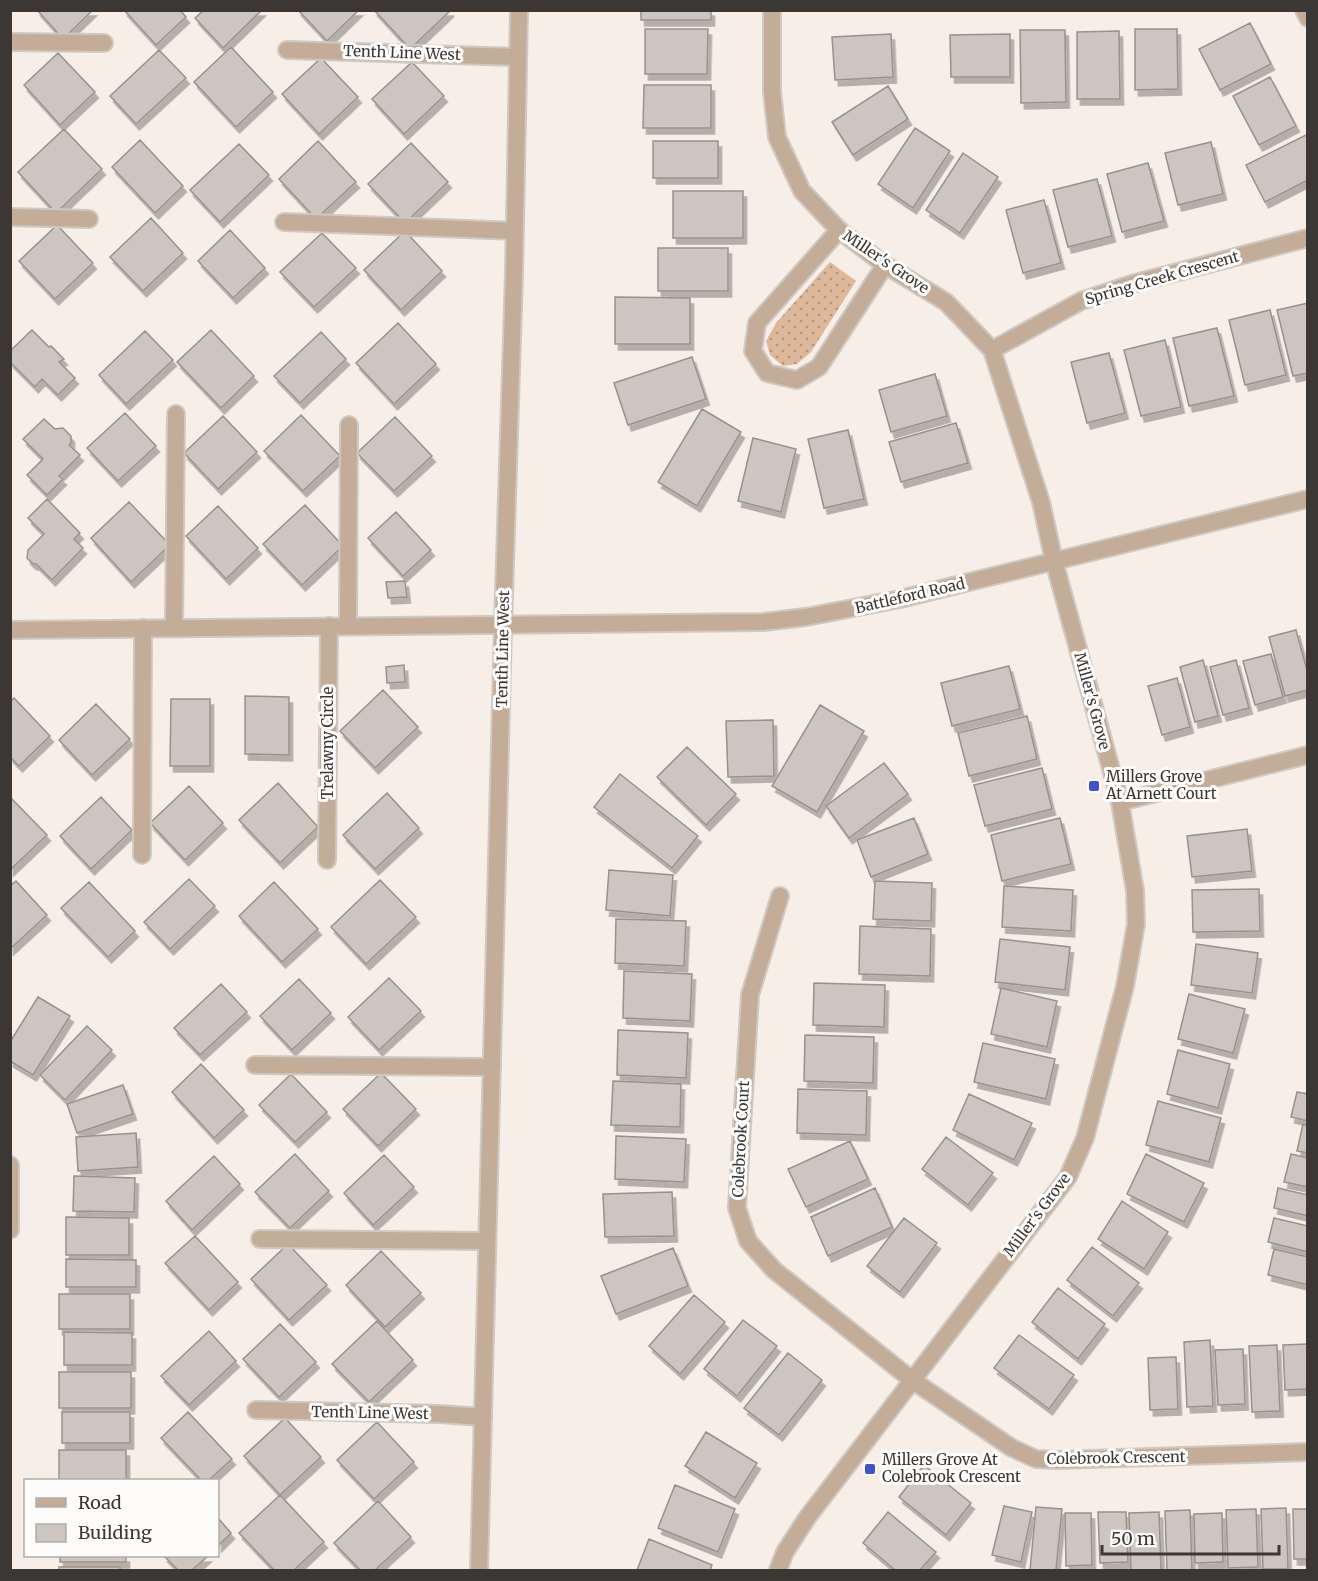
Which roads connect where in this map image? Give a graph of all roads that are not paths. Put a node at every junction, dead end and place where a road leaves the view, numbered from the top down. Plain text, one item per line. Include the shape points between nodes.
1 (519, 10) edge
2 (772, 10) edge
3 (1304, 10) edge
4 (1308, 18) edge
5 (10, 42) edge
6 (104, 43) dead end
7 (287, 50) dead end
8 (518, 57) junction
9 (10, 217) edge
10 (90, 219) dead end
11 (284, 222) dead end
12 (839, 230) junction
13 (514, 231) junction
14 (1308, 238) edge
15 (885, 265) junction
16 (992, 350) junction
17 (176, 414) dead end
18 (349, 426) dead end
19 (1308, 499) edge
20 (1054, 561) junction
21 (503, 625) junction
22 (329, 626) junction
23 (348, 626) junction
24 (143, 628) junction
25 (174, 628) junction
26 (10, 630) edge
27 (1308, 755) edge
28 (1120, 802) junction
29 (142, 855) dead end
30 (327, 860) dead end
31 (780, 896) dead end
32 (255, 1065) dead end
33 (492, 1067) junction
34 (10, 1165) edge
35 (10, 1230) edge
36 (260, 1239) dead end
37 (487, 1241) junction
38 (912, 1380) junction
39 (256, 1410) dead end
40 (483, 1417) junction
41 (1308, 1452) edge
42 (479, 1570) edge
43 (778, 1570) edge

1 - 8 street, Tenth Line West
2 - 12 street, Miller's Grove via 772,91 777,137 802,191
3 - 4 street
5 - 6 street
7 - 8 street, Tenth Line West
8 - 13 street, Tenth Line West
9 - 10 street
11 - 13 street
12 - 15 street, Miller's Grove
12 - 15 street via 757,323 753,351 767,373 796,380 819,367
13 - 21 street, Tenth Line West
14 - 16 street, Spring Creek Crescent via 1082,301
15 - 16 street, Miller's Grove via 946,302
16 - 20 street, Miller's Grove via 1041,502
17 - 25 street
18 - 23 street
19 - 20 street, Battleford Road
20 - 21 street, Battleford Road via 900,599 763,622
20 - 28 street, Miller's Grove
21 - 23 street
21 - 33 street, Tenth Line West
22 - 23 street
22 - 25 street
22 - 30 street, Trelawny Circle
24 - 25 street
24 - 26 street
24 - 29 street
27 - 28 street
28 - 38 street, Miller's Grove via 1135,891 1136,924 1125,986 1085,1138 1068,1177
31 - 38 street, Colebrook Court via 750,995 737,1208 748,1242 774,1270
32 - 33 street
33 - 37 street, Tenth Line West
34 - 35 street
36 - 37 street
37 - 40 street, Tenth Line West
38 - 41 street, Colebrook Crescent via 1012,1448 1036,1459
38 - 43 street, Miller's Grove via 807,1518
39 - 40 street, Tenth Line West
40 - 42 street, Tenth Line West

